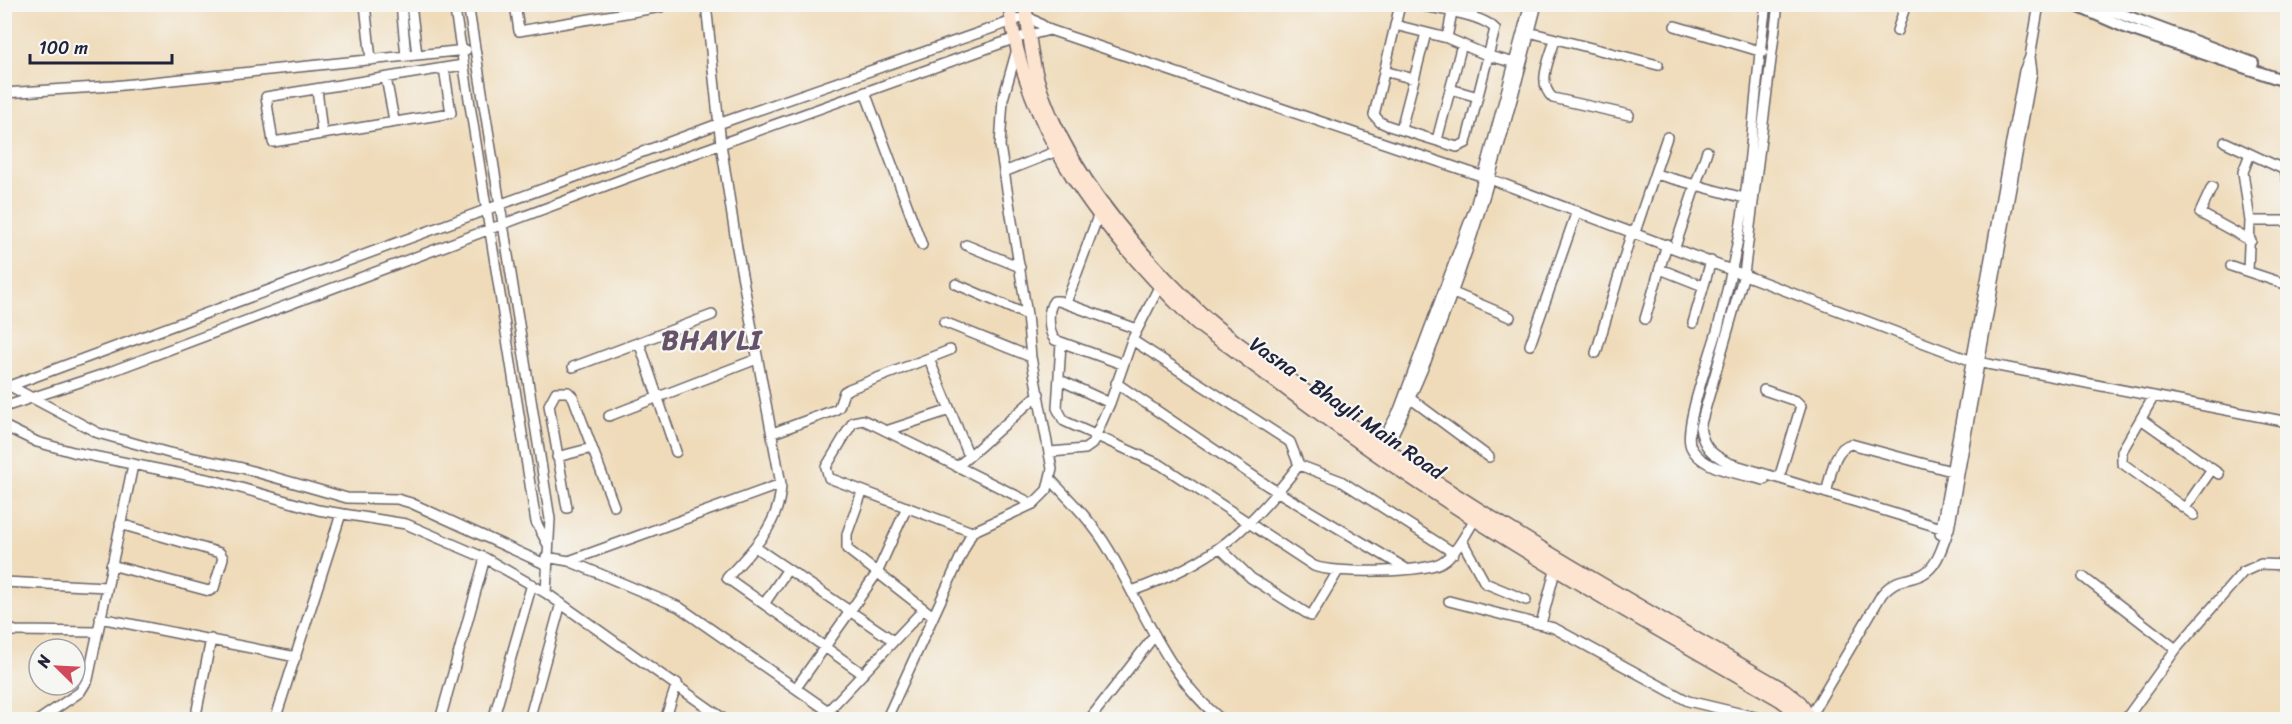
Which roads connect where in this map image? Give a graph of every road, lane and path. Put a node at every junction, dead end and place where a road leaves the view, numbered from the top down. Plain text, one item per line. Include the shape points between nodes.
1 (365, 4) edge
2 (401, 4) edge
3 (411, 4) edge
4 (454, 4) edge
5 (468, 4) edge
6 (515, 4) edge
7 (706, 4) edge
8 (1009, 4) edge
9 (1405, 4) edge
10 (1412, 4) edge
11 (1530, 4) edge
12 (1538, 4) edge
13 (1766, 4) edge
14 (1778, 4) edge
15 (1905, 4) edge
16 (2039, 4) edge
17 (2072, 4) edge
18 (2094, 4) edge
19 (665, 5) edge
20 (1026, 10) edge
21 (1452, 12) junction
22 (1012, 21) junction
23 (1395, 25) junction
24 (1676, 26) dead end
25 (1050, 30) junction
26 (1526, 31) junction
27 (1897, 31) dead end
28 (1029, 33) junction
29 (1426, 33) junction
30 (1447, 38) junction
31 (1013, 39) junction
32 (1555, 40) junction
33 (1462, 44) junction
34 (474, 50) junction
35 (461, 51) junction
36 (1760, 51) junction
37 (1017, 53) junction
38 (1771, 54) junction
39 (417, 55) junction
40 (406, 56) junction
41 (1489, 56) junction
42 (372, 60) junction
43 (1518, 64) junction
44 (463, 65) junction
45 (1658, 65) dead end
46 (444, 68) junction
47 (1384, 71) junction
48 (2288, 75) edge
49 (386, 78) junction
50 (1414, 80) junction
51 (2288, 82) edge
52 (317, 89) junction
53 (1450, 89) junction
54 (865, 92) junction
55 (4, 93) edge
56 (1478, 97) junction
57 (1629, 115) dead end
58 (394, 120) junction
59 (721, 123) junction
60 (1401, 129) junction
61 (322, 133) junction
62 (1667, 137) dead end
63 (1437, 140) junction
64 (2225, 142) dead end
65 (722, 144) junction
66 (1057, 151) junction
67 (1707, 151) dead end
68 (2250, 154) junction
69 (1004, 172) junction
70 (1655, 174) junction
71 (1486, 178) junction
72 (2288, 182) edge
73 (1695, 185) junction
74 (2212, 187) dead end
75 (1744, 198) junction
76 (501, 206) junction
77 (487, 211) junction
78 (1577, 211) junction
79 (1098, 216) junction
80 (2250, 221) junction
81 (2288, 221) edge
82 (503, 226) junction
83 (490, 231) junction
84 (1634, 231) junction
85 (2251, 241) junction
86 (921, 245) dead end
87 (966, 245) dead end
88 (1671, 245) junction
89 (1711, 261) junction
90 (2231, 266) dead end
91 (1020, 267) junction
92 (1660, 269) junction
93 (1732, 270) junction
94 (2248, 271) junction
95 (1744, 274) junction
96 (956, 284) dead end
97 (1160, 285) junction
98 (2288, 285) edge
99 (1703, 286) junction
100 (1451, 292) junction
101 (1066, 303) junction
102 (712, 315) dead end
103 (1027, 315) junction
104 (1510, 317) dead end
105 (1645, 319) dead end
106 (944, 322) dead end
107 (1693, 323) dead end
108 (1137, 329) junction
109 (1132, 340) junction
110 (639, 342) junction
111 (1061, 343) junction
112 (1530, 345) dead end
113 (950, 350) dead end
114 (1596, 352) dead end
115 (1031, 357) junction
116 (758, 359) junction
117 (929, 359) junction
118 (1976, 362) junction
119 (1122, 364) junction
120 (573, 367) dead end
121 (1060, 380) junction
122 (1116, 383) junction
123 (7, 387) edge
124 (1764, 390) dead end
125 (1039, 394) junction
126 (2154, 396) junction
127 (657, 397) junction
128 (31, 398) junction
129 (1411, 399) junction
130 (1110, 404) junction
131 (6, 405) edge
132 (950, 410) junction
133 (609, 416) dead end
134 (2141, 419) junction
135 (2288, 423) edge
136 (4, 426) edge
137 (886, 431) junction
138 (772, 433) junction
139 (1096, 436) junction
140 (555, 439) junction
141 (538, 441) junction
142 (523, 442) junction
143 (592, 448) junction
144 (676, 452) dead end
145 (1051, 452) junction
146 (1380, 453) junction
147 (969, 456) junction
148 (557, 457) junction
149 (1489, 457) dead end
150 (133, 465) junction
151 (1299, 465) junction
152 (957, 466) junction
153 (1951, 471) junction
154 (1779, 478) junction
155 (1051, 480) junction
156 (781, 484) junction
157 (1278, 491) junction
158 (862, 492) junction
159 (1826, 493) junction
160 (1848, 500) junction
161 (1033, 504) junction
162 (614, 506) dead end
163 (908, 507) junction
164 (567, 508) dead end
165 (2185, 508) junction
166 (341, 514) junction
167 (2194, 515) dead end
168 (1477, 516) junction
169 (1251, 522) junction
170 (120, 524) junction
171 (1941, 528) junction
172 (972, 532) junction
173 (1462, 541) junction
174 (547, 543) junction
175 (755, 547) junction
176 (1220, 548) junction
177 (1940, 552) junction
178 (1454, 553) junction
179 (485, 558) junction
180 (547, 561) junction
181 (569, 561) junction
182 (111, 565) junction
183 (2288, 565) edge
184 (788, 569) junction
185 (1406, 569) junction
186 (1338, 571) junction
187 (1556, 571) junction
188 (877, 573) junction
189 (2083, 577) dead end
190 (4, 582) edge
191 (532, 584) junction
192 (107, 587) junction
193 (1132, 591) junction
194 (546, 593) junction
195 (1526, 600) dead end
196 (1449, 601) dead end
197 (561, 603) junction
198 (764, 604) junction
199 (923, 610) junction
200 (850, 611) junction
201 (933, 616) junction
202 (100, 618) junction
203 (1541, 624) junction
204 (4, 627) edge
205 (98, 632) junction
206 (1155, 635) junction
207 (211, 639) junction
208 (894, 641) junction
209 (826, 648) junction
210 (2176, 649) junction
211 (296, 657) junction
212 (863, 674) junction
213 (677, 683) junction
214 (796, 688) junction
215 (828, 711) junction
216 (1807, 719) edge
217 (39, 720) edge
218 (195, 720) edge
219 (275, 720) edge
220 (440, 720) edge
221 (493, 720) edge
222 (529, 720) edge
223 (665, 720) edge
224 (725, 720) edge
225 (841, 720) edge
226 (886, 720) edge
227 (1089, 720) edge
228 (1222, 720) edge
229 (1768, 720) edge
230 (2126, 720) edge

1 - 42 street
2 - 40 street
3 - 39 street
4 - 35 street
5 - 34 street
6 - 19 street via 519,31
7 - 59 street
8 - 22 main road, Vasna - Bhayli Main Road
9 - 23 street via 1399,9
10 - 21 street
11 - 26 street
12 - 26 street
13 - 36 street
14 - 38 street
15 - 27 street
16 - 118 street via 2024,71
17 - 51 street via 2127,28
18 - 48 street
20 - 22 street
20 - 25 street
20 - 28 main road, Vasna - Bhayli Main Road
21 - 30 street
21 - 41 street via 1494,26
22 - 31 main road, Vasna - Bhayli Main Road
22 - 59 street
23 - 29 street
23 - 47 street
24 - 36 street
25 - 28 street
25 - 71 street
26 - 32 street
26 - 43 street
28 - 31 street
28 - 146 main road, Vasna - Bhayli Main Road via 1039,82 1051,114 1074,159 1112,216 1201,313
29 - 30 street
29 - 50 street
30 - 33 street
31 - 37 main road, Vasna - Bhayli Main Road
31 - 54 street
32 - 45 street
32 - 57 street via 1543,85 1546,93 1553,98
33 - 41 street
33 - 53 street
34 - 35 street
34 - 76 street
35 - 39 street
35 - 44 street
36 - 38 street
36 - 75 street
37 - 66 main road, Vasna - Bhayli Main Road via 1027,92
37 - 69 street via 1003,99 1000,146
38 - 95 street
39 - 40 street
40 - 42 street
41 - 43 street
41 - 56 street
42 - 55 street
43 - 71 street
44 - 46 street
44 - 77 street
46 - 49 street
46 - 58 street via 451,112
47 - 50 street
47 - 60 street via 1374,115 1380,122
49 - 52 street
49 - 58 street
50 - 60 street
52 - 61 street
52 - 61 street via 266,97 266,102 273,142
53 - 56 street
53 - 63 street
54 - 65 street
54 - 86 street
56 - 63 street via 1466,143 1457,147
58 - 61 street
59 - 65 street
59 - 76 street
60 - 63 street
62 - 70 street
64 - 68 street
65 - 82 street
65 - 116 street via 743,289
66 - 69 street
66 - 79 main road, Vasna - Bhayli Main Road
67 - 73 street
68 - 72 street via 2285,170
68 - 80 street via 2243,172
69 - 91 street
70 - 73 street
70 - 84 street
71 - 78 street
71 - 100 street via 1483,208
71 - 146 street
73 - 75 street
73 - 88 street
74 - 85 street via 2200,213
75 - 93 street
76 - 77 street
76 - 82 street
77 - 83 street
77 - 123 street
78 - 84 street
78 - 112 street
79 - 97 main road, Vasna - Bhayli Main Road
79 - 101 street
80 - 81 street
80 - 85 street
82 - 83 street
82 - 141 street
83 - 128 street
83 - 142 street
84 - 88 street
84 - 114 street
85 - 94 street
87 - 91 street
88 - 89 street
88 - 92 street
89 - 93 street
89 - 99 street
90 - 94 street
91 - 103 street
92 - 99 street
92 - 105 street
93 - 95 street
93 - 160 street via 1709,364 1691,416 1691,446 1698,456 1730,471
94 - 98 street
95 - 118 street
95 - 154 street via 1700,427 1706,448 1716,456
96 - 103 street
97 - 108 street
97 - 146 main road, Vasna - Bhayli Main Road via 1194,321
99 - 107 street
100 - 104 street
100 - 129 street
101 - 108 street
101 - 111 street via 1054,301 1050,307 1051,335
102 - 110 street
103 - 115 street
106 - 115 street
108 - 109 street
109 - 119 street
109 - 151 street via 1290,442
110 - 120 street
110 - 127 street
111 - 119 street
111 - 121 street
113 - 117 street
115 - 125 street
116 - 127 street
116 - 138 street
117 - 132 street
117 - 138 street via 849,389 835,410
118 - 126 street
118 - 153 street
118 - 177 street via 1949,529
119 - 122 street
121 - 130 street
121 - 139 street via 1059,415
122 - 130 street
122 - 157 street
123 - 128 street
124 - 154 street via 1801,406
125 - 145 street
125 - 147 street
126 - 134 street
126 - 135 street
127 - 133 street
127 - 144 street
128 - 131 street
128 - 180 street via 98,434 347,498 411,503
129 - 146 street
129 - 149 street
130 - 139 street
132 - 137 street
132 - 147 street
134 - 165 street via 2122,451 2122,463
134 - 165 street via 2216,471
136 - 150 street via 37,442
137 - 152 street
137 - 158 street via 857,419 826,467 829,478
138 - 156 street
139 - 145 street via 1085,449
139 - 169 street via 1161,465
140 - 141 street
140 - 143 street via 549,405 556,392 562,391 573,397
140 - 148 street
141 - 142 street
141 - 174 street via 550,519
142 - 174 street via 536,522
143 - 148 street
143 - 162 street
145 - 155 street
146 - 168 main road, Vasna - Bhayli Main Road
147 - 152 street
148 - 164 street
150 - 166 street via 216,481
150 - 170 street
151 - 157 street
151 - 178 street via 1341,481
152 - 161 street
153 - 159 street via 1844,445 1838,452
153 - 171 street
154 - 159 street
155 - 161 street
155 - 193 street via 1090,521
156 - 175 street via 775,518
156 - 181 street
157 - 169 street
157 - 185 street
158 - 163 street
158 - 188 street via 845,542 847,549
159 - 160 street
160 - 171 street
161 - 172 street
163 - 172 street
163 - 188 street
165 - 167 street
166 - 179 street via 406,524
166 - 211 street
168 - 173 street
168 - 187 main road, Vasna - Bhayli Main Road
168 - 216 main road, Vasna - Bhayli Main Road via 1785,690 1800,702
169 - 176 street
169 - 186 street via 1305,561
170 - 182 street
170 - 182 street via 220,553 223,558 214,588 209,591
171 - 177 street
172 - 201 street
173 - 178 street
173 - 195 street via 1485,583
174 - 180 street
175 - 184 street
175 - 198 street via 727,578
176 - 186 street via 1251,578 1311,616
176 - 193 street via 1170,577
177 - 216 street via 1933,566 1923,574 1900,579 1882,594
178 - 185 street via 1429,568
179 - 191 street
179 - 220 street
180 - 181 street
180 - 194 street
181 - 214 street via 679,607
182 - 192 street
183 - 210 street via 2260,564 2243,572
184 - 198 street
184 - 200 street
185 - 186 street
187 - 203 street
187 - 216 main road, Vasna - Bhayli Main Road
188 - 199 street
188 - 200 street
189 - 210 street
190 - 192 street
191 - 194 street
191 - 221 street
192 - 202 street
193 - 206 street
194 - 197 street
196 - 203 street
197 - 213 street
197 - 222 street
198 - 209 street
199 - 201 street
199 - 208 street
200 - 208 street
200 - 209 street
201 - 226 street
202 - 205 street
202 - 207 street
203 - 229 street via 1688,701
204 - 205 street via 15,631
205 - 217 street via 84,687
206 - 227 street
206 - 228 street via 1186,684
207 - 211 street
207 - 218 street
208 - 212 street
209 - 212 street
209 - 214 street
210 - 230 street
211 - 219 street
212 - 215 street
213 - 223 street
213 - 224 street
214 - 215 street
215 - 225 street

